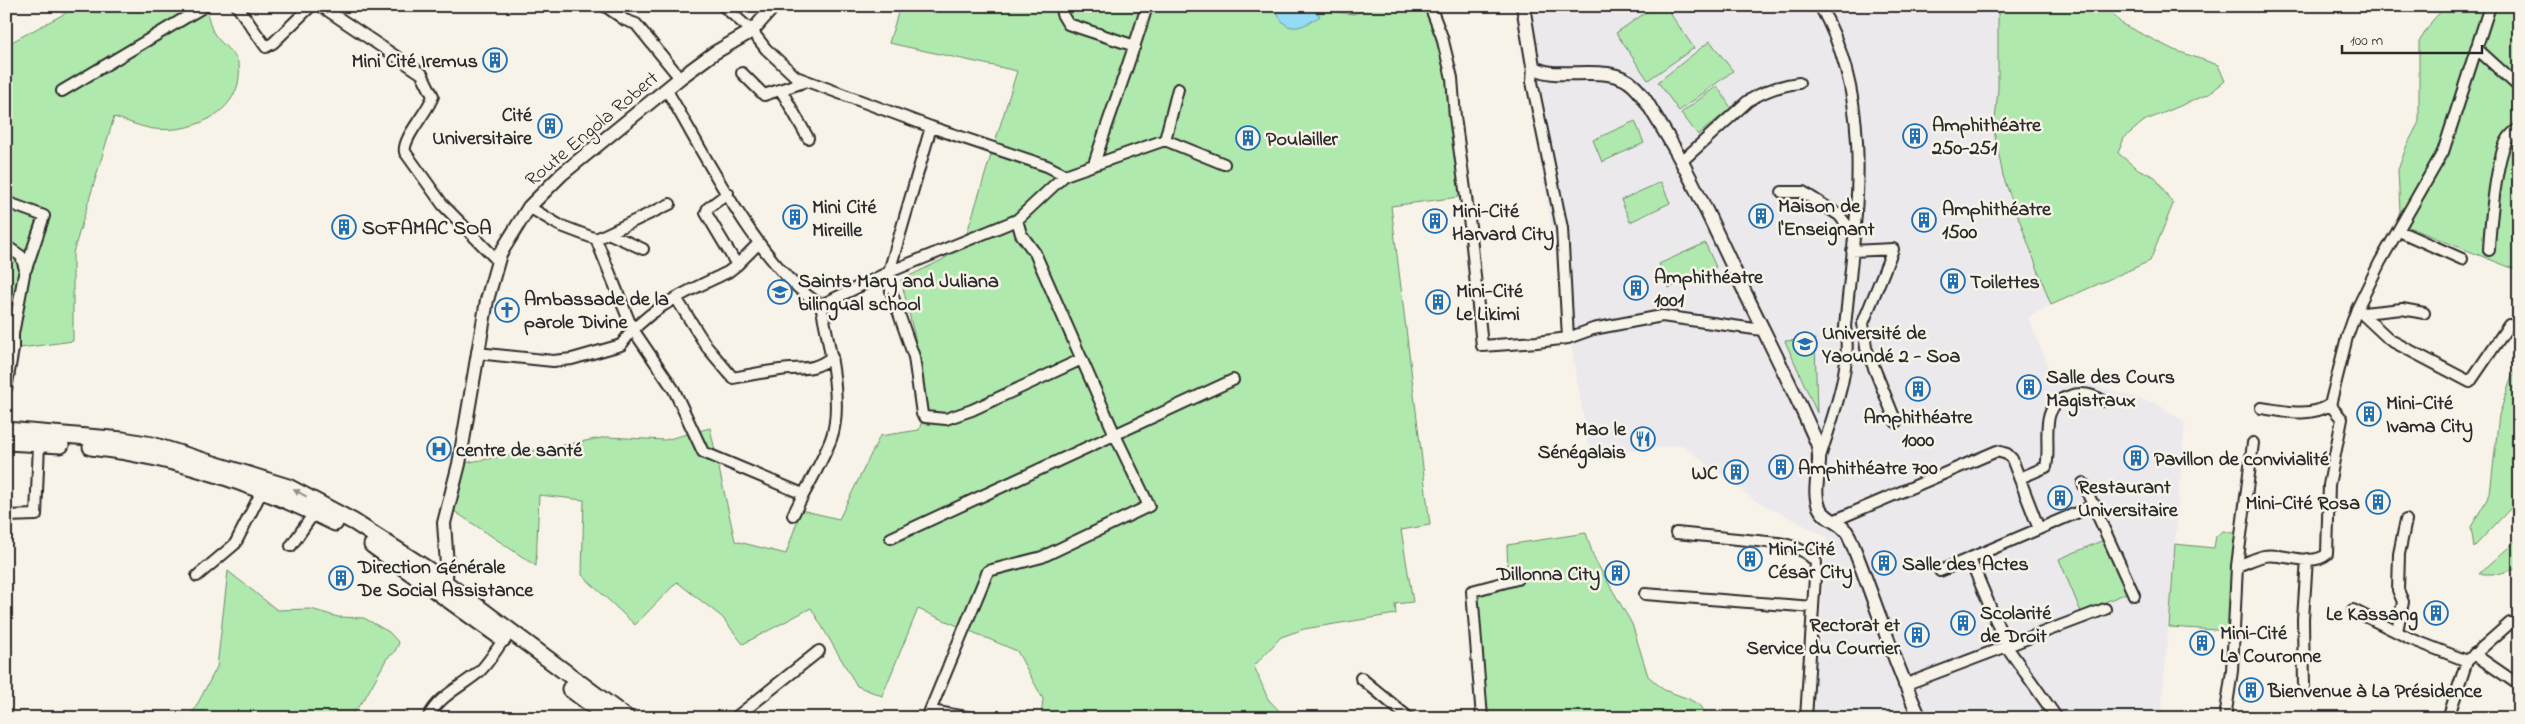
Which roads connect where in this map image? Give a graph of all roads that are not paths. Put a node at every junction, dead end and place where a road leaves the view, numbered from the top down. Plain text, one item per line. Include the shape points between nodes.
1 (205, 6) edge
2 (237, 6) edge
3 (312, 6) edge
4 (321, 6) edge
5 (605, 6) edge
6 (723, 6) edge
7 (774, 6) edge
8 (1064, 6) edge
9 (1146, 6) edge
10 (1430, 6) edge
11 (1523, 6) edge
12 (1820, 6) edge
13 (2490, 6) edge
14 (752, 31) junction
15 (1135, 46) junction
16 (2476, 48) junction
17 (1533, 66) junction
18 (742, 73) dead end
19 (680, 78) junction
20 (804, 82) junction
21 (1799, 83) dead end
22 (2519, 86) edge
23 (666, 89) junction
24 (1178, 89) dead end
25 (782, 90) junction
26 (62, 91) dead end
27 (930, 127) junction
28 (2519, 128) edge
29 (808, 138) dead end
30 (1165, 140) junction
31 (1682, 161) junction
32 (1094, 164) junction
33 (1224, 164) dead end
34 (1065, 176) junction
35 (1782, 192) dead end
36 (728, 193) junction
37 (6, 202) edge
38 (670, 204) dead end
39 (529, 207) junction
40 (1016, 220) junction
41 (2399, 231) junction
42 (610, 234) junction
43 (1854, 234) junction
44 (596, 239) junction
45 (758, 243) junction
46 (6, 246) edge
47 (644, 249) dead end
48 (2490, 250) dead end
49 (1852, 251) junction
50 (2462, 258) dead end
51 (498, 261) junction
52 (736, 265) junction
53 (26, 269) junction
54 (889, 272) junction
55 (676, 298) junction
56 (821, 305) junction
57 (2360, 311) junction
58 (2424, 313) dead end
59 (2509, 325) dead end
60 (632, 328) junction
61 (1762, 330) junction
62 (1568, 338) junction
63 (477, 353) junction
64 (832, 357) junction
65 (1082, 359) junction
66 (1233, 380) dead end
67 (6, 389) edge
68 (2103, 401) dead end
69 (2330, 405) junction
70 (2261, 408) dead end
71 (1896, 422) dead end
72 (6, 430) edge
73 (1115, 435) junction
74 (6, 442) edge
75 (2253, 443) dead end
76 (39, 444) junction
77 (1821, 454) junction
78 (2020, 478) junction
79 (2083, 482) dead end
80 (265, 485) junction
81 (803, 494) junction
82 (2095, 504) junction
83 (314, 513) junction
84 (793, 515) dead end
85 (6, 516) edge
86 (2406, 520) dead end
87 (1832, 521) junction
88 (2039, 528) junction
89 (1676, 533) dead end
90 (891, 538) dead end
91 (291, 546) dead end
92 (1970, 559) junction
93 (2306, 559) junction
94 (2237, 566) junction
95 (1940, 571) dead end
96 (197, 576) dead end
97 (1516, 580) dead end
98 (445, 589) junction
99 (1645, 594) dead end
100 (2134, 596) dead end
101 (1813, 606) junction
102 (2105, 609) dead end
103 (2353, 610) dead end
104 (2510, 623) dead end
105 (2397, 631) junction
106 (504, 639) junction
107 (2007, 647) junction
108 (818, 651) dead end
109 (2471, 658) junction
110 (1362, 678) dead end
111 (1904, 685) junction
112 (2519, 685) edge
113 (2304, 687) dead end
114 (929, 714) edge
115 (428, 718) edge
116 (609, 718) edge
117 (627, 718) edge
118 (735, 718) edge
119 (972, 718) edge
120 (1409, 718) edge
121 (1482, 718) edge
122 (1806, 718) edge
123 (1920, 718) edge
124 (2057, 718) edge
125 (2225, 718) edge
126 (2448, 718) edge

1 - 26 street
2 - 3 street via 266,47
4 - 51 street via 422,74 433,96 406,143 405,152 443,205
5 - 19 street via 636,24
6 - 14 street
7 - 14 street, Route Engola Robert
8 - 15 street via 1062,14 1068,24
9 - 15 street
10 - 62 street via 1452,78 1482,346
11 - 17 street
12 - 43 street via 1846,68 1856,122 1858,178
13 - 16 street
14 - 19 street, Route Engola Robert
14 - 20 street via 766,49
15 - 32 street
16 - 22 street
16 - 41 street via 2443,152
17 - 31 street via 1558,72 1608,73 1624,79 1646,101
17 - 62 street via 1532,82 1562,228
18 - 25 street via 764,95
19 - 23 street, Route Engola Robert
20 - 25 street
20 - 27 street
21 - 31 street via 1758,94
23 - 36 street
23 - 39 street, Route Engola Robert via 562,174
24 - 30 street
25 - 29 street
27 - 34 street via 1047,166
27 - 54 street
28 - 48 street via 2507,140 2499,168 2490,225
30 - 32 street
30 - 33 street
31 - 61 street
32 - 34 street
34 - 40 street
35 - 43 street via 1803,192 1839,215
36 - 45 street
36 - 52 street via 706,213
37 - 53 street via 44,216
38 - 42 street
39 - 44 street
39 - 51 street, Route Engola Robert
40 - 54 street
40 - 65 street via 1021,234 1035,253
41 - 50 street
41 - 57 street via 2380,262
42 - 44 street
42 - 47 street
43 - 49 street
44 - 60 street
45 - 52 street
45 - 56 street via 807,296
46 - 53 street via 21,256
49 - 71 street via 1893,249 1863,323 1866,348
49 - 77 street via 1845,328 1848,341 1836,406
51 - 63 street, Route Engola Robert
52 - 55 street
53 - 67 street
54 - 56 street
54 - 65 street via 891,291 914,357 925,417 946,419 972,410
55 - 60 street
55 - 64 street via 707,348 732,378 808,369 821,366
56 - 64 street
57 - 58 street via 2402,309
57 - 59 street via 2390,340 2470,382
57 - 69 street via 2342,355
60 - 63 street via 621,345 572,360
60 - 81 street via 674,390 702,452
61 - 62 street via 1662,316 1592,329
61 - 77 street
63 - 98 street, Route Engola Robert via 459,464 444,524
64 - 81 street via 835,388 833,431
65 - 73 street
66 - 73 street
68 - 78 street via 2083,394 2061,399 2048,417 2046,467
69 - 70 street via 2312,413
69 - 93 street via 2342,419 2329,485 2328,550 2324,556
72 - 80 main road via 138,442 170,449
73 - 90 street
73 - 114 street via 1149,506 1042,557 988,571
74 - 76 main road
75 - 94 street
76 - 80 main road via 138,452 246,483
76 - 85 street via 36,515
77 - 87 street via 1818,506
78 - 87 street via 2012,459 1997,451
78 - 88 street
79 - 82 street
80 - 83 main road
80 - 96 street via 235,544
98 -> 80 main road via 354,522 288,487
81 - 84 street
82 - 88 street
82 - 100 street
83 - 91 street
83 - 98 main road via 351,531
86 - 105 street via 2398,554 2398,590 2403,602
87 - 111 street via 1848,533
88 - 92 street
89 - 101 street via 1778,543 1800,549 1816,562
92 - 95 street
92 - 107 street
93 - 94 street via 2264,556
93 - 113 street
94 - 125 street via 2232,671
97 - 121 street via 1472,591
98 - 106 main road
98 - 117 main road
99 - 101 street
101 - 122 street
102 - 107 street
103 - 105 street
104 - 109 street
105 - 109 street
106 - 115 street via 482,669 449,694
106 - 116 main road
107 - 111 street
107 - 124 street
108 - 118 street
109 - 112 street
109 - 126 street
110 - 120 street
111 - 123 street
114 - 119 street

